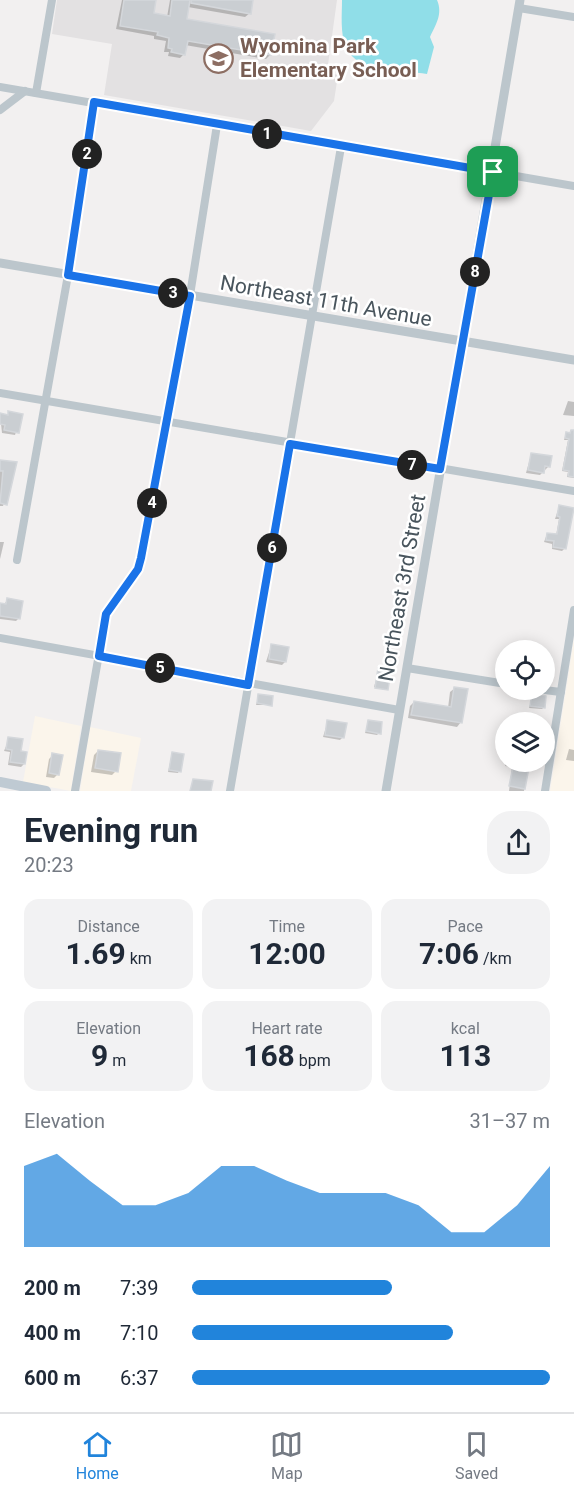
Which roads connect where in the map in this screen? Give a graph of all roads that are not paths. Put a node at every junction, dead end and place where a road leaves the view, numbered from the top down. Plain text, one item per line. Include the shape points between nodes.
1 (52, 0) edge
2 (520, 4) edge
3 (574, 16) edge
4 (0, 87) edge
5 (24, 91) junction
6 (36, 93) junction
7 (94, 102) junction
8 (0, 110) edge
9 (217, 125) junction
10 (341, 147) junction
11 (493, 172) junction
12 (574, 186) edge
13 (0, 263) edge
14 (68, 275) junction
15 (190, 296) junction
16 (311, 316) junction
17 (462, 344) junction
18 (574, 360) edge
19 (0, 393) edge
20 (44, 401) junction
21 (167, 422) junction
22 (290, 444) junction
23 (440, 469) junction
24 (574, 491) edge
25 (16, 560) dead end
26 (574, 610) edge
27 (0, 638) edge
28 (99, 656) junction
29 (407, 668) junction
30 (495, 682) edge
31 (248, 685) junction
32 (555, 691) edge
33 (561, 692) junction
34 (399, 710) junction
35 (0, 782) edge
36 (46, 791) edge
37 (75, 791) edge
38 (230, 791) edge
39 (386, 791) edge
40 (545, 791) edge

1 - 6 street
2 - 3 street
2 - 11 street, Northeast 3rd Street
4 - 5 street
5 - 6 street
5 - 8 street
6 - 7 street
7 - 9 street
7 - 14 street
9 - 10 street
9 - 15 street
10 - 11 street
10 - 16 street
11 - 12 street
11 - 17 street, Northeast 3rd Street
13 - 14 street, Northeast 11th Avenue
14 - 15 street, Northeast 11th Avenue
14 - 20 street
15 - 16 street, Northeast 11th Avenue
15 - 21 street
16 - 17 street, Northeast 11th Avenue
16 - 22 street
17 - 18 street, Northeast 11th Avenue
17 - 23 street, Northeast 3rd Street
19 - 20 street
20 - 21 street
20 - 25 street
21 - 22 street
21 - 28 street via 138,569 106,614
22 - 23 street
22 - 31 street
23 - 24 street
23 - 29 street, Northeast 3rd Street
26 - 33 street
27 - 28 street
28 - 31 street
28 - 37 street
29 - 30 street
29 - 34 street, Northeast 3rd Street
31 - 34 street
31 - 38 street
32 - 33 street
33 - 40 street
34 - 39 street, Northeast 3rd Street
35 - 36 main road

